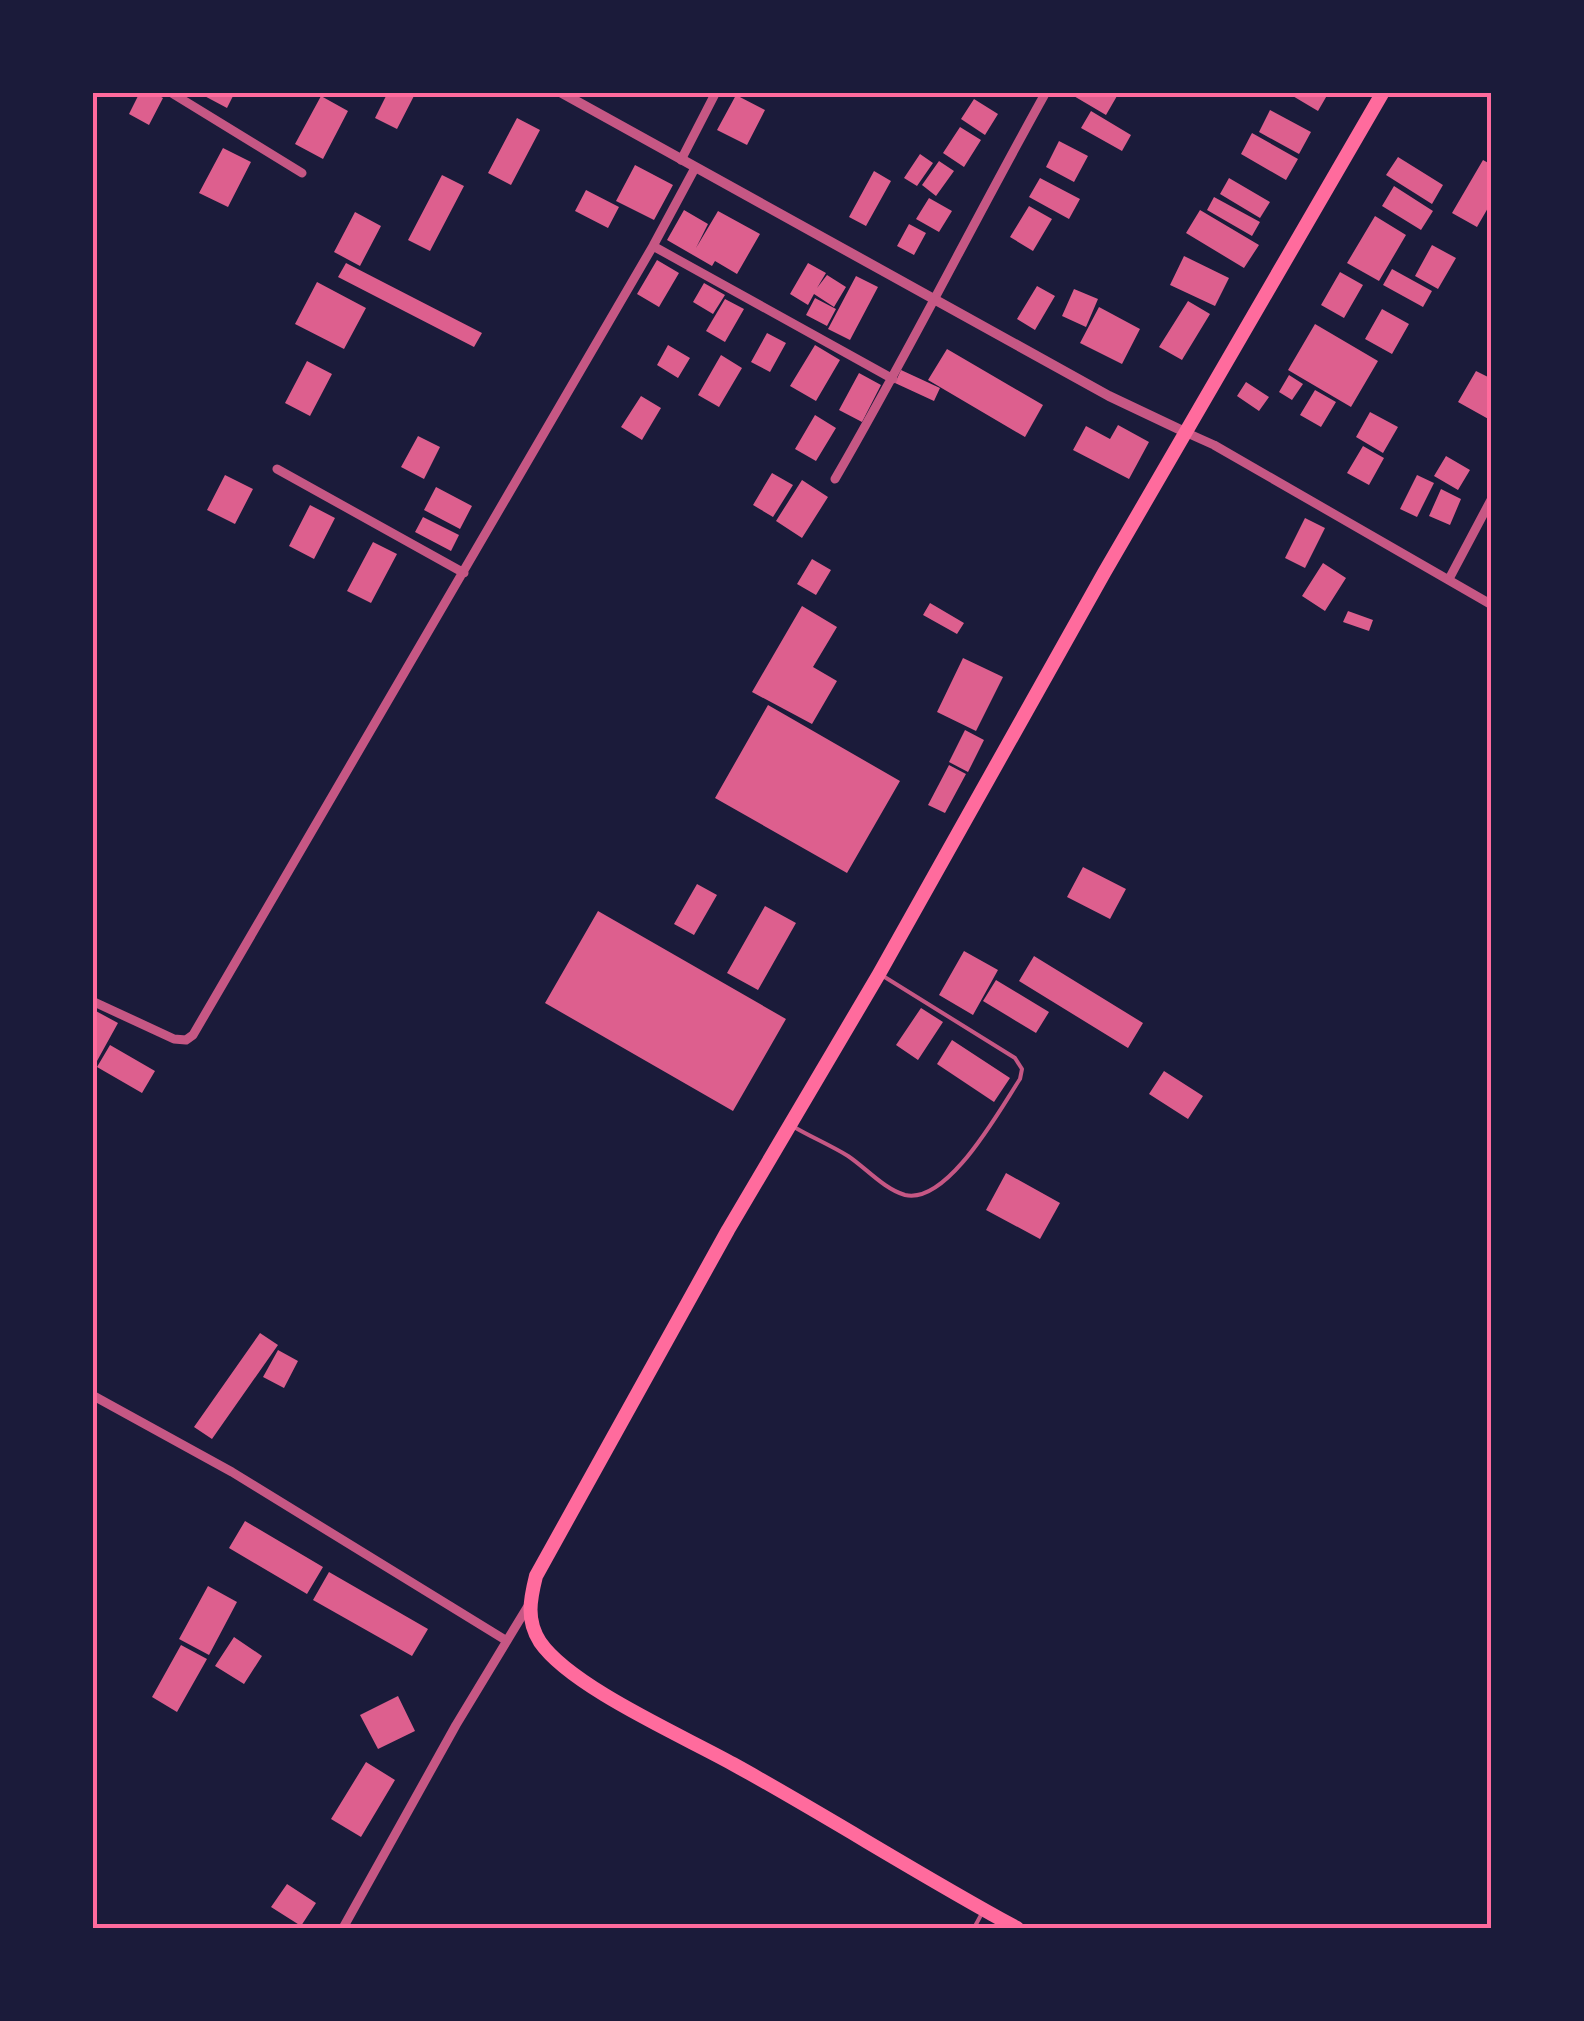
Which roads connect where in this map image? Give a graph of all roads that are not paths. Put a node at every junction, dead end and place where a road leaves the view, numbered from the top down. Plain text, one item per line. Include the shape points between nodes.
1 (170, 92) edge
2 (560, 92) edge
3 (716, 92) edge
4 (1046, 92) edge
5 (1383, 92) edge
6 (682, 160) junction
7 (695, 168) junction
8 (302, 173) dead end
9 (654, 246) junction
10 (936, 300) junction
11 (893, 379) junction
12 (1185, 432) junction
13 (277, 469) dead end
14 (836, 480) dead end
15 (1492, 498) edge
16 (464, 573) junction
17 (1448, 579) junction
18 (1492, 604) edge
19 (879, 974) junction
20 (92, 1001) edge
21 (790, 1125) junction
22 (92, 1396) edge
23 (529, 1604) junction
24 (507, 1641) junction
25 (984, 1910) junction
26 (344, 1928) edge
27 (974, 1928) edge
28 (1017, 1928) edge

1 - 8 street
2 - 6 street
3 - 6 street
4 - 10 street
5 - 12 highway
6 - 7 street
7 - 9 street
7 - 10 street
9 - 11 street
9 - 16 street
10 - 11 street
10 - 12 street
11 - 14 street
12 - 17 street
12 - 19 highway
13 - 16 street
15 - 17 street
16 - 20 street via 190,1039 174,1040
17 - 18 street
19 - 21 highway
19 - 21 lane via 1015,1058 1020,1079 958,1168 914,1195 900,1193
21 - 23 highway via 570,1513 536,1576
22 - 24 street via 232,1472
23 - 24 street
23 - 25 highway via 542,1645 573,1672
24 - 26 street
25 - 27 lane
25 - 28 highway

